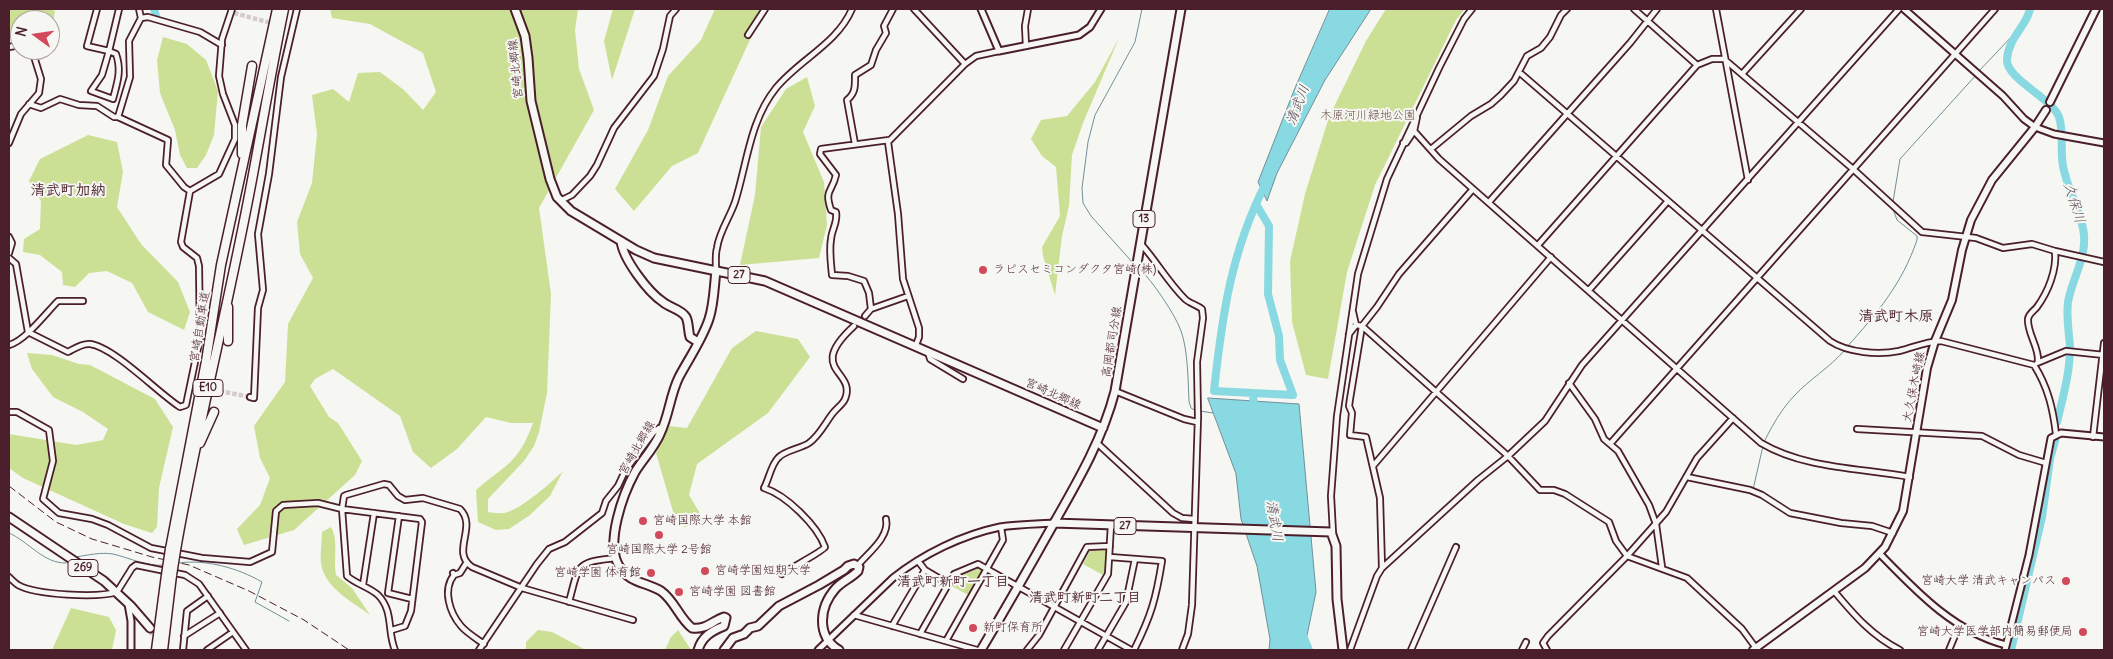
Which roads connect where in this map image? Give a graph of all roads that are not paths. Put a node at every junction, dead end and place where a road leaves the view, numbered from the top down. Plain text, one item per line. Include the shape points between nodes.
1 (97, 9) edge
2 (119, 9) edge
3 (132, 9) edge
4 (277, 9) edge
5 (284, 9) edge
6 (297, 9) edge
7 (515, 9) edge
8 (676, 9) edge
9 (765, 9) edge
10 (852, 9) edge
11 (893, 9) edge
12 (914, 9) edge
13 (981, 9) edge
14 (1028, 9) edge
15 (1101, 9) edge
16 (1181, 9) edge
17 (1472, 9) edge
18 (1567, 9) edge
19 (1634, 9) edge
20 (1657, 9) edge
21 (1716, 9) edge
22 (1801, 9) edge
23 (1899, 9) edge
24 (1904, 9) edge
25 (1995, 9) edge
26 (2096, 9) edge
27 (139, 10) edge
28 (232, 11) edge
29 (141, 18) junction
30 (1648, 21) junction
31 (286, 27) tunnel mouth
32 (293, 29) junction
33 (748, 35) dead end
34 (222, 45) junction
35 (1026, 46) junction
36 (109, 51) junction
37 (999, 51) junction
38 (1955, 53) junction
39 (1724, 59) junction
40 (37, 60) edge
41 (965, 64) junction
42 (1697, 65) junction
43 (252, 66) dead end
44 (1519, 72) junction
45 (1742, 74) junction
46 (2050, 102) joint
47 (29, 104) junction
48 (2046, 110) joint
49 (1568, 113) junction
50 (1417, 114) junction
51 (118, 117) junction
52 (1800, 122) junction
53 (2035, 127) junction
54 (1414, 131) junction
55 (889, 140) junction
56 (9, 143) edge
57 (1403, 143) junction
58 (2104, 143) edge
59 (855, 144) junction
60 (1431, 149) junction
61 (1617, 156) junction
62 (242, 166) junction
63 (1853, 169) junction
64 (1748, 180) junction
65 (1473, 189) junction
66 (190, 191) junction
67 (1668, 200) junction
68 (560, 201) junction
69 (1489, 202) junction
70 (1703, 231) junction
71 (9, 237) edge
72 (1966, 237) junction
73 (621, 241) junction
74 (1140, 243) junction
75 (1538, 245) junction
76 (2055, 251) junction
77 (9, 253) edge
78 (1551, 257) junction
79 (9, 258) edge
80 (2104, 262) edge
81 (716, 271) junction
82 (1757, 278) junction
83 (228, 290) junction
84 (1589, 290) junction
85 (908, 296) junction
86 (83, 301) dead end
87 (1353, 308) junction
88 (871, 309) junction
89 (865, 316) dead end
90 (1623, 320) junction
91 (1359, 325) junction
92 (854, 326) dead end
93 (28, 332) junction
94 (1348, 335) junction
95 (228, 341) dead end
96 (1936, 341) junction
97 (698, 342) junction
98 (2104, 344) edge
99 (9, 345) edge
100 (916, 345) junction
101 (928, 351) junction
102 (2104, 355) edge
103 (2038, 361) junction
104 (2034, 365) junction
105 (1678, 369) junction
106 (963, 379) dead end
107 (1569, 383) junction
108 (1115, 391) junction
109 (1436, 392) junction
110 (250, 397) dead end
111 (9, 412) edge
112 (214, 412) dead end
113 (1733, 418) junction
114 (1197, 422) junction
115 (663, 428) junction
116 (1104, 428) junction
117 (1858, 429) dead end
118 (1917, 432) junction
119 (2056, 434) junction
120 (2093, 437) junction
121 (2104, 437) edge
122 (1097, 443) junction
123 (1610, 444) junction
124 (195, 455) junction
125 (1508, 456) junction
126 (2046, 463) junction
127 (1373, 466) junction
128 (1687, 477) junction
129 (1910, 477) junction
130 (342, 509) junction
131 (374, 513) junction
132 (399, 516) junction
133 (9, 517) edge
134 (886, 519) dead end
135 (1054, 523) junction
136 (1194, 524) junction
137 (1656, 524) junction
138 (1111, 525) junction
139 (1000, 527) junction
140 (1332, 533) junction
141 (1893, 533) junction
142 (1110, 546) junction
143 (1456, 547) dead end
144 (173, 550) junction
145 (1880, 554) junction
146 (1627, 556) junction
147 (1110, 557) junction
148 (616, 558) junction
149 (1135, 559) junction
150 (918, 561) junction
151 (466, 562) junction
152 (858, 565) junction
153 (1662, 567) junction
154 (1382, 568) junction
155 (987, 569) junction
156 (925, 570) junction
157 (782, 574) dead end
158 (169, 575) junction
159 (9, 577) edge
160 (947, 583) junction
161 (363, 585) junction
162 (1018, 586) junction
163 (522, 588) junction
164 (1834, 591) junction
165 (117, 592) junction
166 (208, 596) junction
167 (412, 599) junction
168 (569, 602) junction
169 (128, 604) junction
170 (1054, 606) junction
171 (220, 613) junction
172 (854, 615) junction
173 (633, 620) dead end
174 (1081, 622) junction
175 (892, 626) junction
176 (1959, 626) junction
177 (150, 628) tunnel mouth
178 (392, 630) junction
179 (234, 632) junction
180 (920, 634) junction
181 (184, 636) junction
182 (1106, 636) junction
183 (828, 640) junction
184 (946, 641) junction
185 (1526, 642) dead end
186 (484, 644) junction
187 (2005, 648) edge
188 (1758, 649) edge
189 (131, 650) edge
190 (156, 650) edge
191 (163, 650) edge
192 (183, 650) edge
193 (208, 650) edge
194 (246, 650) edge
195 (396, 650) edge
196 (479, 650) edge
197 (698, 650) edge
198 (724, 650) edge
199 (818, 650) edge
200 (839, 650) edge
201 (976, 650) edge
202 (981, 650) edge
203 (1027, 650) edge
204 (1064, 650) edge
205 (1098, 650) edge
206 (1132, 650) edge
207 (1182, 650) edge
208 (1343, 650) edge
209 (1350, 650) edge
210 (1411, 650) edge
211 (1522, 650) edge
212 (1547, 650) edge
213 (1900, 650) edge
214 (1949, 650) edge

1 - 36 street via 87,46
2 - 36 street
3 - 27 street
4 - 62 highway, 宮崎自動車道 / E10
5 - 83 highway, 宮崎自動車道 / E10
6 - 32 street
7 - 68 main road, 宮崎北郷線 / 27 via 527,49 534,116 550,179
8 - 68 street via 670,16 654,76 614,128 590,176 572,195
9 - 33 street
10 - 81 street via 830,40 792,70 775,89 756,122 734,204 717,247
11 - 59 street via 884,26 886,33 874,61 855,75 856,86 847,100
12 - 41 street
13 - 37 street
14 - 35 street
15 - 35 street via 1090,27 1079,34
16 - 74 main road, 高岡都司分線 / 13
17 - 50 street
18 - 44 street via 1550,37 1541,48 1527,56
19 - 30 street
20 - 30 street
21 - 39 street
22 - 45 street
23 - 52 street
24 - 38 street
25 - 38 street
26 - 46 main road, 大久保木崎線
27 - 29 street
28 - 34 street
29 - 34 street via 148,17 200,32
29 - 51 street via 129,41 130,77
30 - 42 street
30 - 49 street
31 - 32 street
32 - 110 street via 281,77 258,234 263,290 258,308 254,398
34 - 66 street via 219,76 235,125 234,139 219,174
35 - 37 street
36 - 36 street via 102,75 91,91 113,100 120,64 116,54
37 - 41 street via 976,56
38 - 53 street
38 - 63 street
39 - 42 street via 1712,59
39 - 45 street
39 - 64 street
40 - 47 street via 41,85 39,93
41 - 55 street
42 - 61 street
43 - 62 highway via 242,125
44 - 49 street
44 - 60 street via 1496,100
45 - 52 street
46 - 48 street, 大久保木崎線
47 - 51 street via 41,108 60,99 67,100 79,105 97,106 114,118
47 - 56 street via 21,114
48 - 53 main road, 大久保木崎線
49 - 61 street
49 - 69 street
50 - 54 street
50 - 57 street
51 - 66 street via 168,140 166,165
52 - 63 street
52 - 64 street
53 - 58 street via 2054,134
53 - 72 main road, 大久保木崎線 via 1985,192
54 - 57 street
54 - 60 street
55 - 59 street
55 - 85 street via 903,279
57 - 87 street via 1387,179 1367,241
59 - 88 street via 821,149 820,154 836,175 827,199 838,219 831,239 832,275 864,281
60 - 65 street
61 - 67 street
61 - 75 street
62 - 144 highway, 宮崎自動車道 / E10
63 - 72 street via 1922,232
63 - 82 street
64 - 70 street
65 - 69 street
65 - 91 street
66 - 93 street via 181,242 197,258 199,266 200,338 186,405 180,407 97,346 88,344 68,352
67 - 70 street
67 - 84 street
68 - 73 main road, 宮崎北郷線 / 27 via 571,212
69 - 75 street
70 - 82 street
70 - 90 street
71 - 77 street via 12,243
72 - 76 street via 2003,248 2032,244
72 - 96 main road, 大久保木崎線 via 1952,300
73 - 81 main road, 宮崎北郷線 / 27 via 654,258
73 - 97 main road via 623,251 650,291 666,305 681,312 686,318 690,337
74 - 108 main road, 高岡都司分線 / 13
74 - 114 street via 1186,300 1202,309 1197,362
75 - 78 street
76 - 80 street
76 - 103 street via 2050,283 2028,320
78 - 84 street
78 - 109 street
79 - 93 street via 16,264
81 - 97 main road, 宮崎北郷線 / 27 via 712,308
81 - 100 main road, 宮崎北郷線 / 27 via 765,281
82 - 96 street via 1837,346 1887,352
82 - 105 street
83 - 95 highway
83 - 124 highway, 宮崎自動車道 / E10
84 - 90 street
85 - 88 street
85 - 100 street via 919,328
86 - 93 street via 58,301
87 - 91 street
87 - 94 street
88 - 89 street
90 - 105 street
90 - 107 street
91 - 94 street
91 - 109 street
91 - 127 street via 1349,406 1352,413 1350,435 1366,437
92 - 157 street via 835,346 832,358 845,386 845,399 810,443 780,456 773,464 764,488 774,491 809,522 825,546
93 - 99 street
94 - 140 street via 1335,431
96 - 104 street
96 - 118 main road, 大久保木崎線 via 1927,368
97 - 115 main road, 宮崎北郷線 / 27 via 674,388
98 - 102 street
100 - 101 main road, 宮崎北郷線 / 27
101 - 106 street via 930,359
101 - 116 main road, 宮崎北郷線 / 27
102 - 103 street via 2066,351
102 - 120 street
103 - 104 street
104 - 119 street via 2050,397
105 - 113 street
105 - 123 street
107 - 123 street
107 - 125 street via 1545,421
108 - 114 street
108 - 116 main road, 高岡都司分線 / 13
109 - 125 street
109 - 127 street
111 - 130 street via 17,412 49,430 53,461 43,499 50,506 58,513 108,525 151,548 202,558 250,562 272,552 274,518 283,505 318,503
112 - 124 highway
113 - 128 street via 1697,458
113 - 129 street via 1761,443 1790,455 1829,465
114 - 136 street
115 - 148 main road, 宮崎北郷線 / 27 via 627,488 614,530
115 - 163 street via 654,433 625,471 602,513 565,542 549,549
116 - 122 main road, 高岡都司分線 / 13
117 - 118 street
118 - 126 street via 1982,436
118 - 129 main road, 大久保木崎線
119 - 120 street
119 - 126 street via 2051,438
120 - 121 street
122 - 135 main road, 高岡都司分線 / 13
122 - 136 street via 1173,513
123 - 137 street via 1618,451 1649,505
124 - 144 highway, 宮崎自動車道 / E10
125 - 146 street via 1540,490 1565,494 1609,522 1616,541
125 - 154 street
126 - 187 street via 2029,555
127 - 154 street via 1381,508
128 - 137 street
128 - 141 street via 1750,490 1790,513 1872,526
129 - 141 main road, 大久保木崎線 via 1904,510
130 - 131 street
130 - 151 street via 344,496 386,484 405,500 423,498 458,507 467,524 462,550
130 - 161 street via 348,576
131 - 132 street
131 - 161 street
132 - 167 street via 422,522
132 - 167 street via 388,593
133 - 165 main road, 269
134 - 152 street via 887,527 882,537
135 - 138 main road, 27
135 - 139 street
135 - 162 main road, 高岡都司分線 / 13
136 - 138 main road, 27
136 - 140 main road, 27
136 - 207 street via 1191,618
137 - 146 street
137 - 153 street
138 - 142 street
139 - 150 street via 958,540
139 - 155 street via 1003,540
140 - 208 main road via 1336,546
141 - 145 main road, 大久保木崎線
142 - 147 street
142 - 170 street via 1087,547
143 - 210 street
144 - 158 highway, 宮崎自動車道 / E10, bridge
145 - 164 main road, 大久保木崎線
145 - 176 street
146 - 153 street
146 - 212 street via 1548,636 1543,643
147 - 149 street
147 - 174 street via 1108,574
148 - 168 street via 583,564
148 - 197 main road via 624,573 633,580 660,590 674,602 692,628 705,628 724,616 726,618 724,626 706,636
149 - 182 street via 1126,602
149 - 206 street via 1162,561 1152,611
150 - 156 street
150 - 172 street via 893,578
151 - 163 street
151 - 186 street via 463,570 454,574 449,606 462,627
152 - 183 main road via 858,571 836,588 827,604 822,632
152 - 198 main road via 848,566 779,606 758,626 733,638
153 - 188 street via 1687,578 1742,629
154 - 209 street
155 - 160 street via 978,564 954,574
155 - 162 street
155 - 184 street
156 - 160 street
156 - 175 street
158 - 190 highway, 宮崎自動車道 / E10
158 - 191 highway, 宮崎自動車道 / E10
159 - 165 street via 19,586 57,594 109,595
160 - 180 street
161 - 178 street via 382,599
162 - 170 street
162 - 202 main road, 高岡都司分線 / 13
163 - 168 street
163 - 186 street
164 - 188 main road, 大久保木崎線
164 - 213 street via 1876,636
165 - 166 street via 136,565 185,575 199,584
165 - 169 main road, 269
166 - 171 street
166 - 181 street via 187,611
167 - 178 street via 405,626
168 - 173 street
169 - 177 main road, 269
169 - 189 street
170 - 174 street
170 - 203 street
171 - 179 street
171 - 181 street
172 - 175 street
172 - 183 street
174 - 182 street
174 - 204 street
175 - 180 street
176 - 187 street
176 - 214 street
178 - 195 street via 390,638
179 - 193 street
179 - 194 street
180 - 184 street
181 - 192 street
182 - 205 street
182 - 206 street
183 - 199 street
183 - 200 main road
184 - 201 street
185 - 211 street
186 - 196 street

